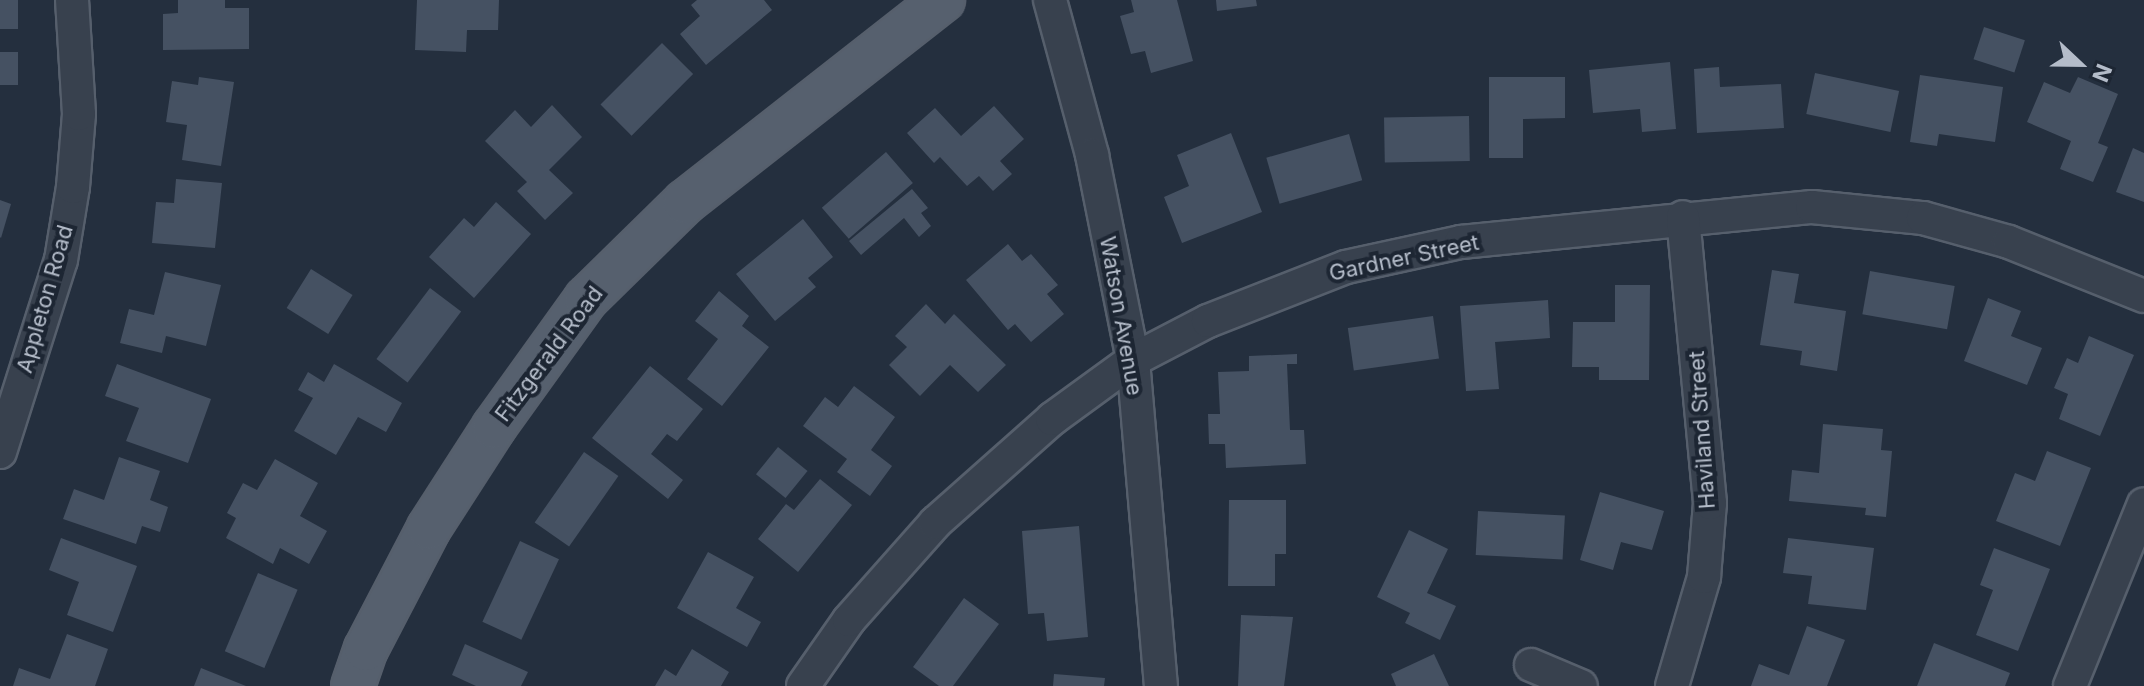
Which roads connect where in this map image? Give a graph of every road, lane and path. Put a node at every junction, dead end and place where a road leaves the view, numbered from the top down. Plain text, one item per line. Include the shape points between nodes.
1 (72, 0) edge
2 (943, 0) edge
3 (1050, 0) edge
4 (1683, 217) junction
5 (2144, 296) edge
6 (1133, 360) junction
7 (0, 452) edge
8 (2144, 504) edge
9 (1531, 665) dead end
10 (353, 686) edge
11 (803, 686) edge
12 (1161, 686) edge
13 (1581, 686) edge
14 (1672, 686) edge
15 (2070, 686) edge

1 - 7 street, Appleton Road via 79,114 73,187 61,260
2 - 10 main road, Fitzgerald Road via 685,202 586,299 429,528 366,649
3 - 6 street, Watson Avenue via 1092,155
4 - 5 street, Gardner Street via 1812,207 1923,218 2009,242
4 - 6 street, Gardner Street via 1461,242 1346,267 1246,304
4 - 14 street, Haviland Street via 1710,503 1704,577
6 - 11 street, Gardner Street via 1052,419 935,523 849,620
6 - 12 street, Watson Avenue
8 - 15 street
9 - 13 street

